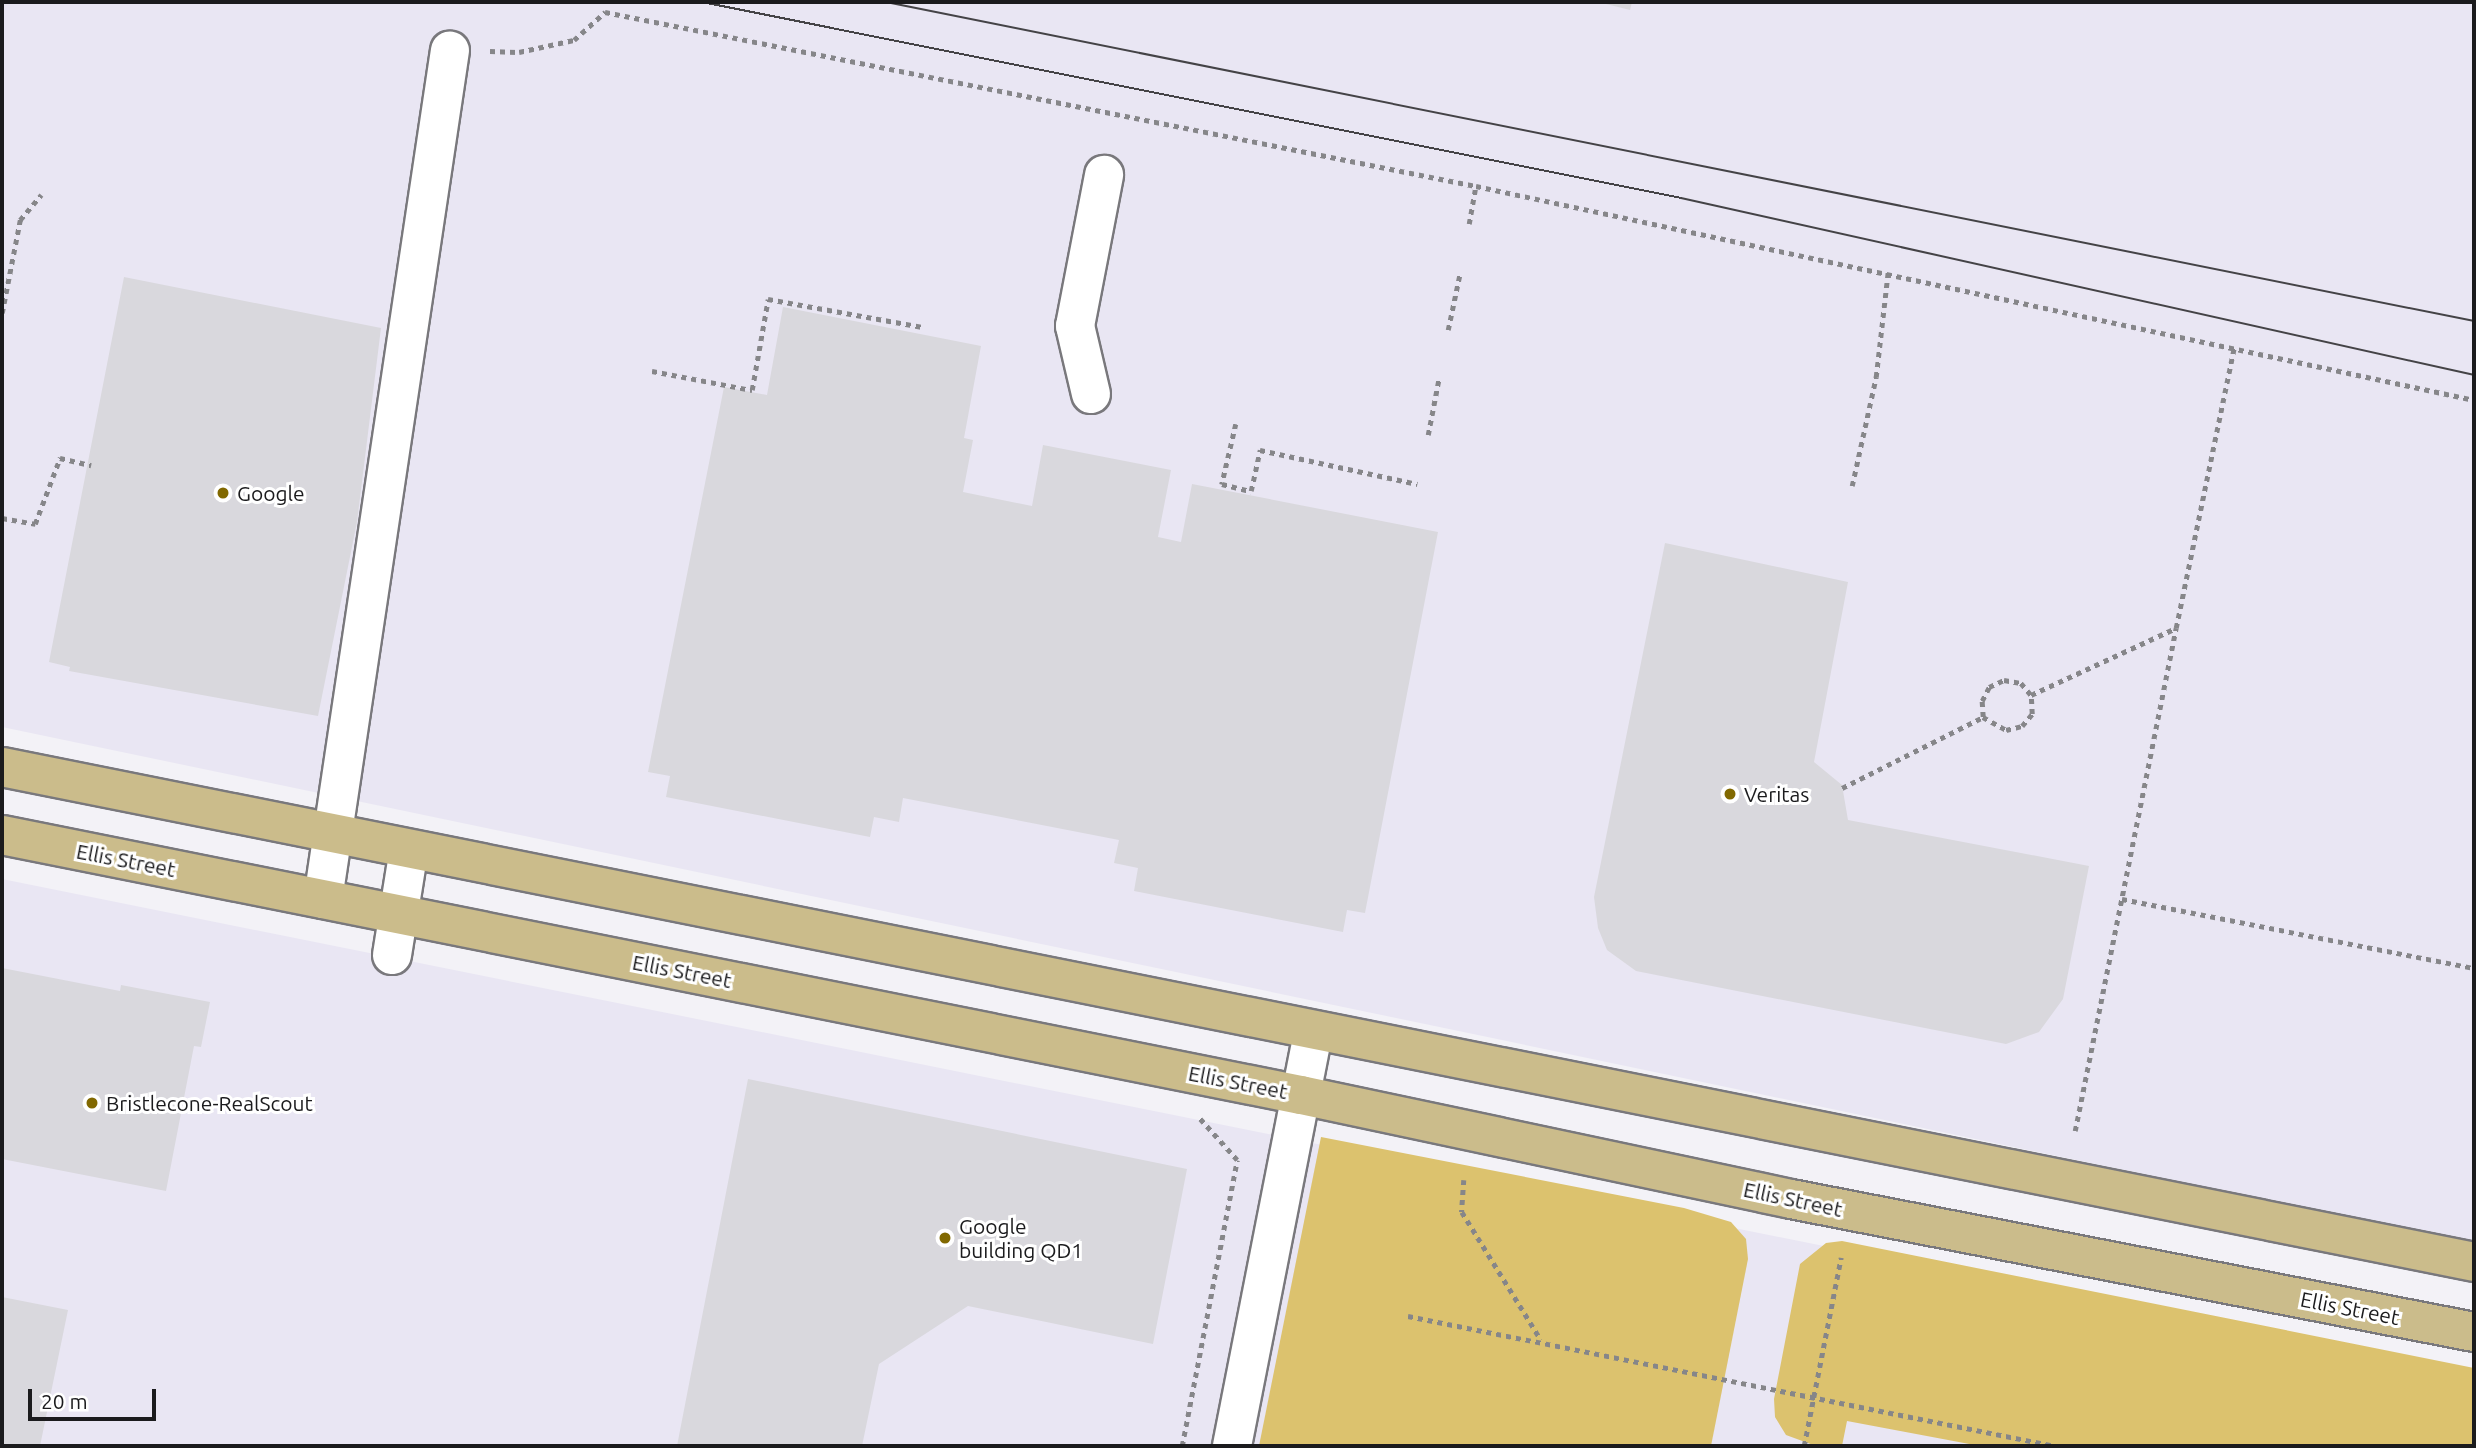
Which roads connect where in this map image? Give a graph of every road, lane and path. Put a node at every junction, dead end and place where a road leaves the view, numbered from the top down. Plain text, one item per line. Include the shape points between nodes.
1 (450, 50) joint
2 (1104, 175) dead end
3 (1476, 186) junction
4 (41, 195) dead end
5 (1469, 225) dead end
6 (1888, 272) junction
7 (1460, 273) dead end
8 (2, 313) edge
9 (922, 327) dead end
10 (1448, 330) dead end
11 (2234, 346) junction
12 (652, 371) dead end
13 (1439, 379) dead end
14 (1091, 394) dead end
15 (2474, 400) edge
16 (1236, 424) dead end
17 (1428, 435) dead end
18 (91, 464) dead end
19 (1417, 484) dead end
20 (1852, 486) dead end
21 (2, 518) edge
22 (2176, 628) junction
23 (2031, 695) junction
24 (1983, 717) junction
25 (2, 767) edge
26 (1842, 788) dead end
27 (332, 832) junction
28 (2, 835) edge
29 (409, 849) junction
30 (323, 899) junction
31 (2122, 899) junction
32 (398, 915) junction
33 (392, 955) dead end
34 (2474, 968) edge
35 (1313, 1033) junction
36 (1301, 1094) junction
37 (1198, 1117) dead end
38 (2075, 1131) dead end
39 (1464, 1180) dead end
40 (1841, 1258) dead end
41 (2474, 1262) edge
42 (1408, 1316) dead end
43 (2474, 1332) edge
44 (1542, 1341) junction
45 (1814, 1397) junction
46 (1182, 1446) edge
47 (1232, 1446) edge
48 (1804, 1446) edge
49 (2055, 1446) edge

1 - 3 path via 519,51 573,40 605,12
1 - 27 lane
2 - 14 lane via 1075,326
3 - 5 path
3 - 6 path
4 - 8 path via 20,220
6 - 11 path
6 - 20 path via 1876,377
7 - 10 path
9 - 12 path via 768,299 752,390
11 - 15 path
11 - 22 path
13 - 17 path
16 - 19 path via 1222,484 1251,491 1260,450
18 - 21 path via 60,458 35,524
22 - 23 path
22 - 31 path
23 - 24 path via 2032,714 2022,726 2006,730
23 - 24 path via 2021,683 2004,680 1989,687 1982,701
24 - 26 path
25 - 27 main road
27 - 29 main road
27 - 30 lane
28 - 30 main road, Ellis Street
29 - 32 lane
29 - 35 main road
30 - 32 main road, Ellis Street
31 - 34 path
31 - 38 path
32 - 33 lane
32 - 36 main road, Ellis Street
35 - 36 lane
35 - 41 main road
36 - 43 main road, Ellis Street via 1791,1199
36 - 47 lane
37 - 46 path via 1237,1160
39 - 44 path via 1462,1212
40 - 45 path
42 - 44 path
44 - 45 path
45 - 48 path
45 - 49 path

